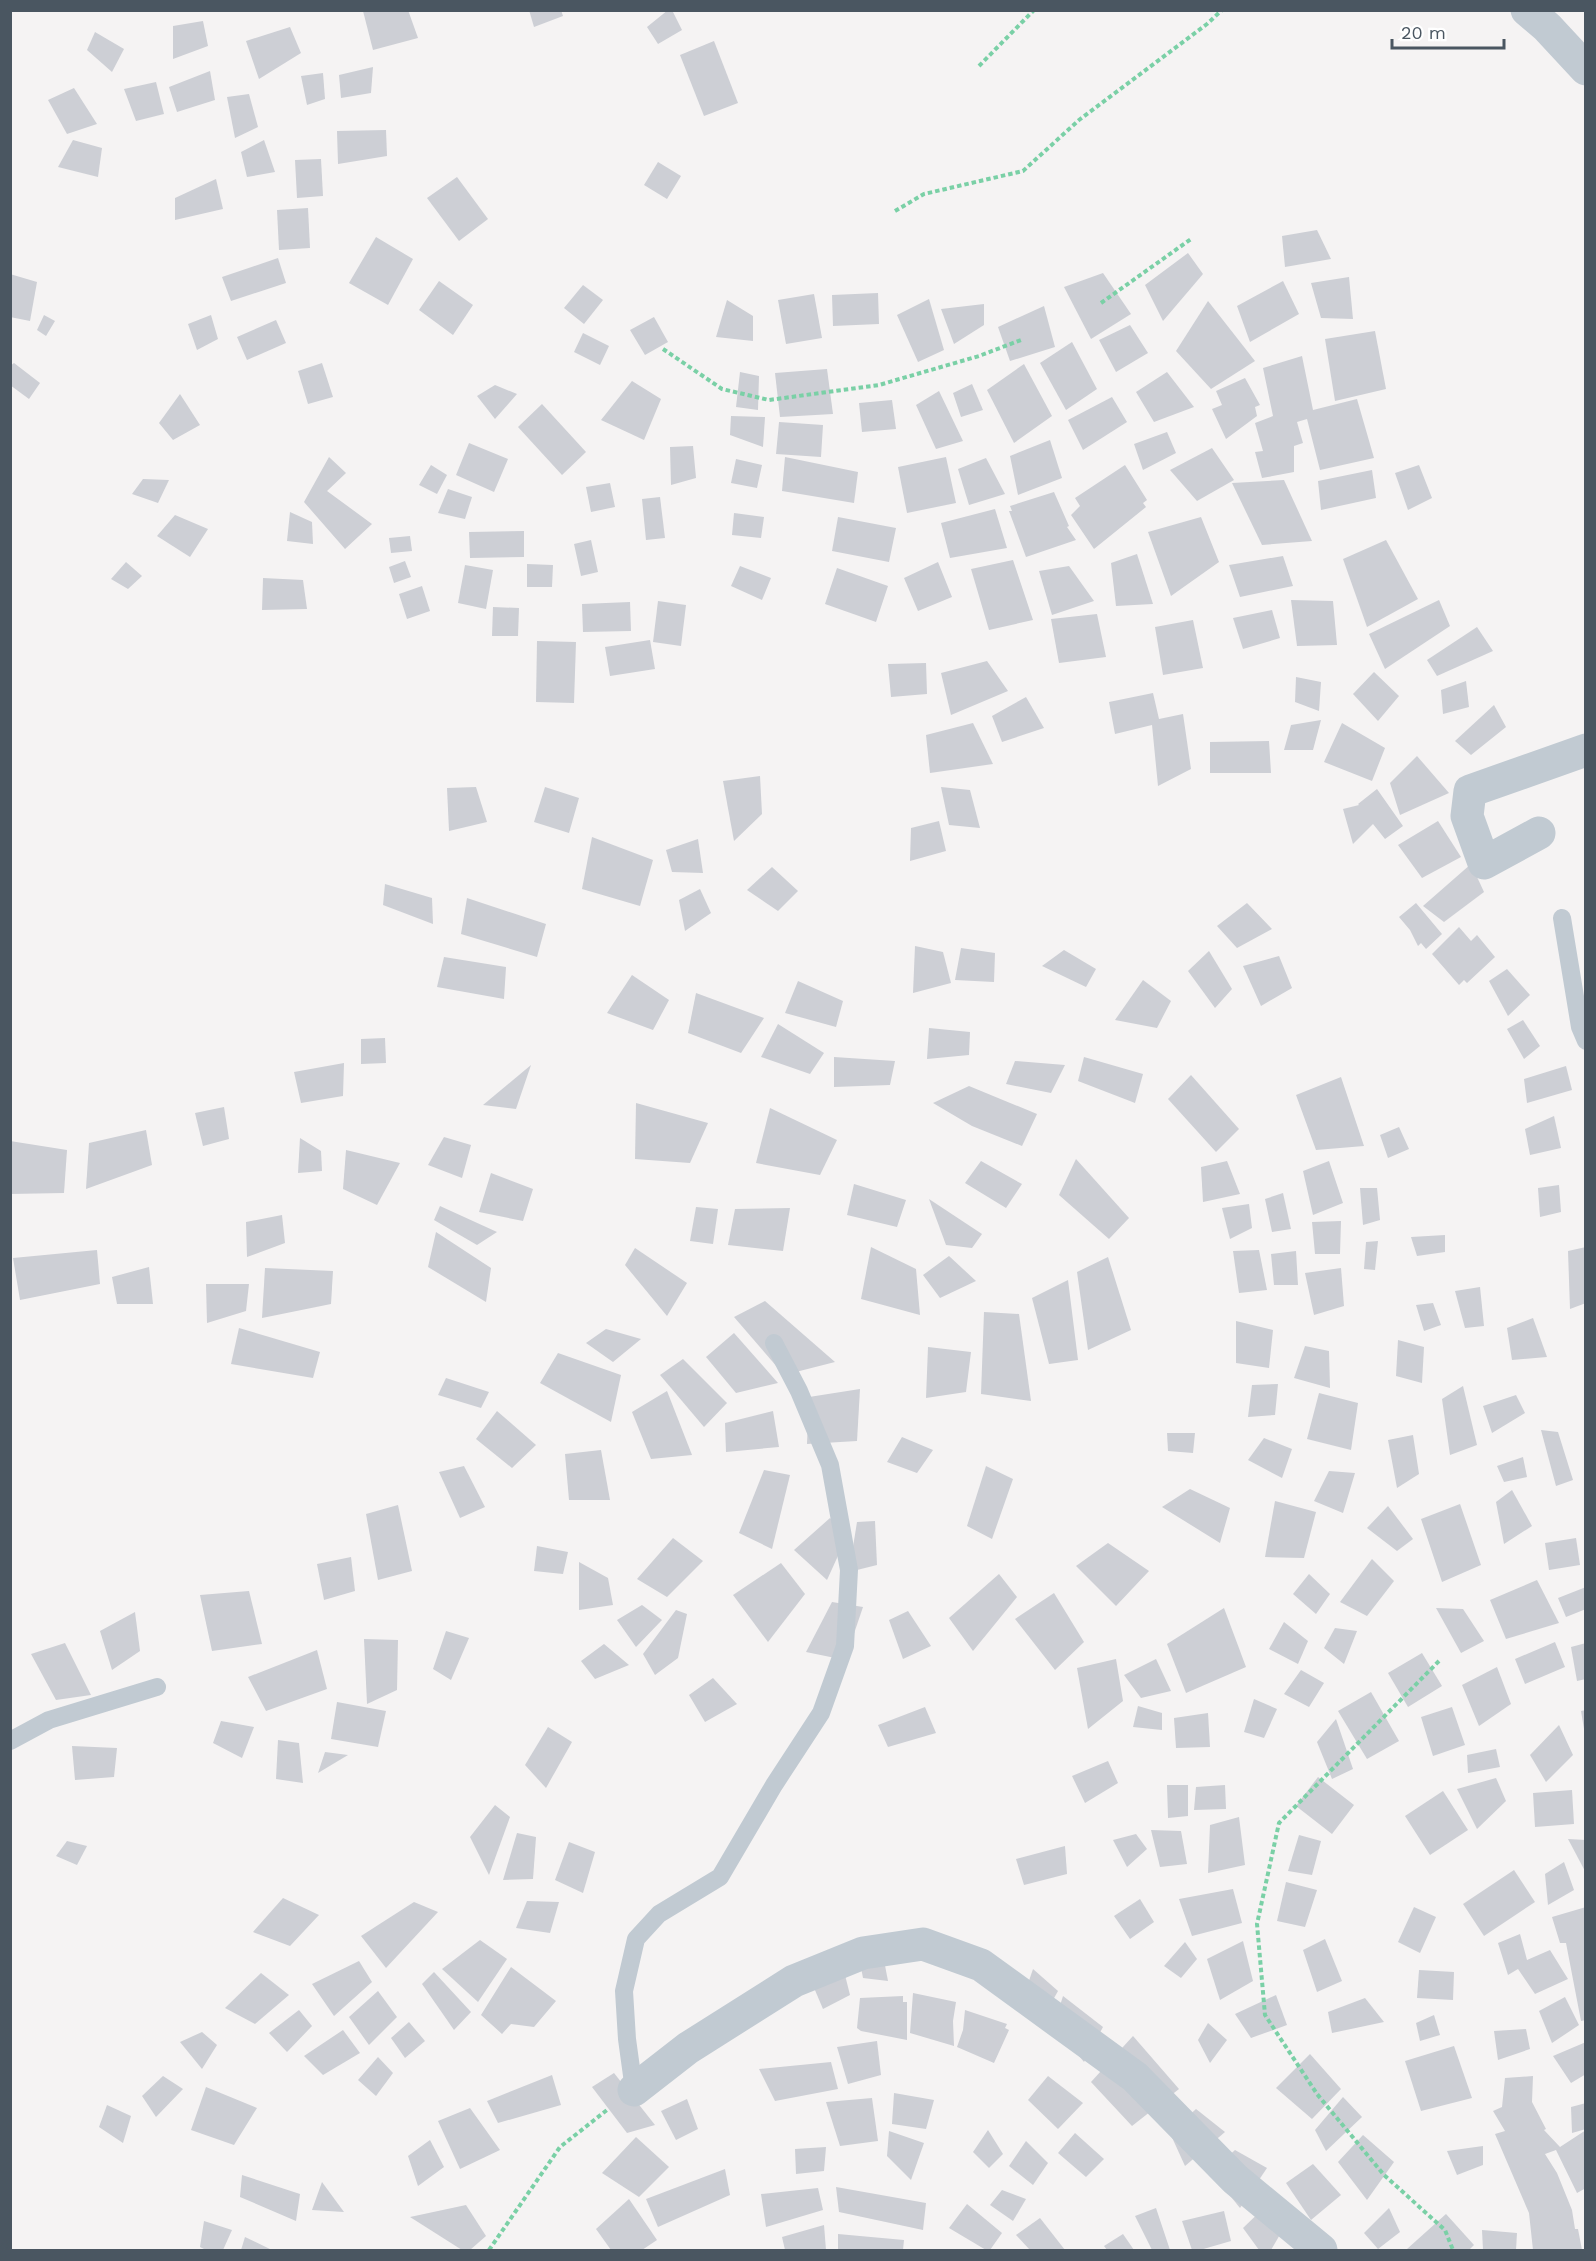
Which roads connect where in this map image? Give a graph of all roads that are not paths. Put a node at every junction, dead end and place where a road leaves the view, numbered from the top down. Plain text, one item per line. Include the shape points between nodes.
1 (1527, 10) edge
2 (1586, 69) edge
3 (1586, 750) edge
4 (1539, 833) dead end
5 (1562, 918) dead end
6 (1586, 1041) edge
7 (774, 1343) dead end
8 (156, 1687) dead end
9 (10, 1741) edge
10 (634, 2090) joint
11 (1321, 2250) edge

1 - 2 street
3 - 4 street via 1470,791 1467,816 1484,863
5 - 6 lane via 1580,1027
7 - 10 lane via 830,1465 849,1570 845,1646 821,1713 720,1877 659,1914 636,1939 624,1990
8 - 9 lane via 49,1720
10 - 11 street via 688,2048 794,1981 863,1953 923,1944 981,1965 1135,2076 1234,2179

